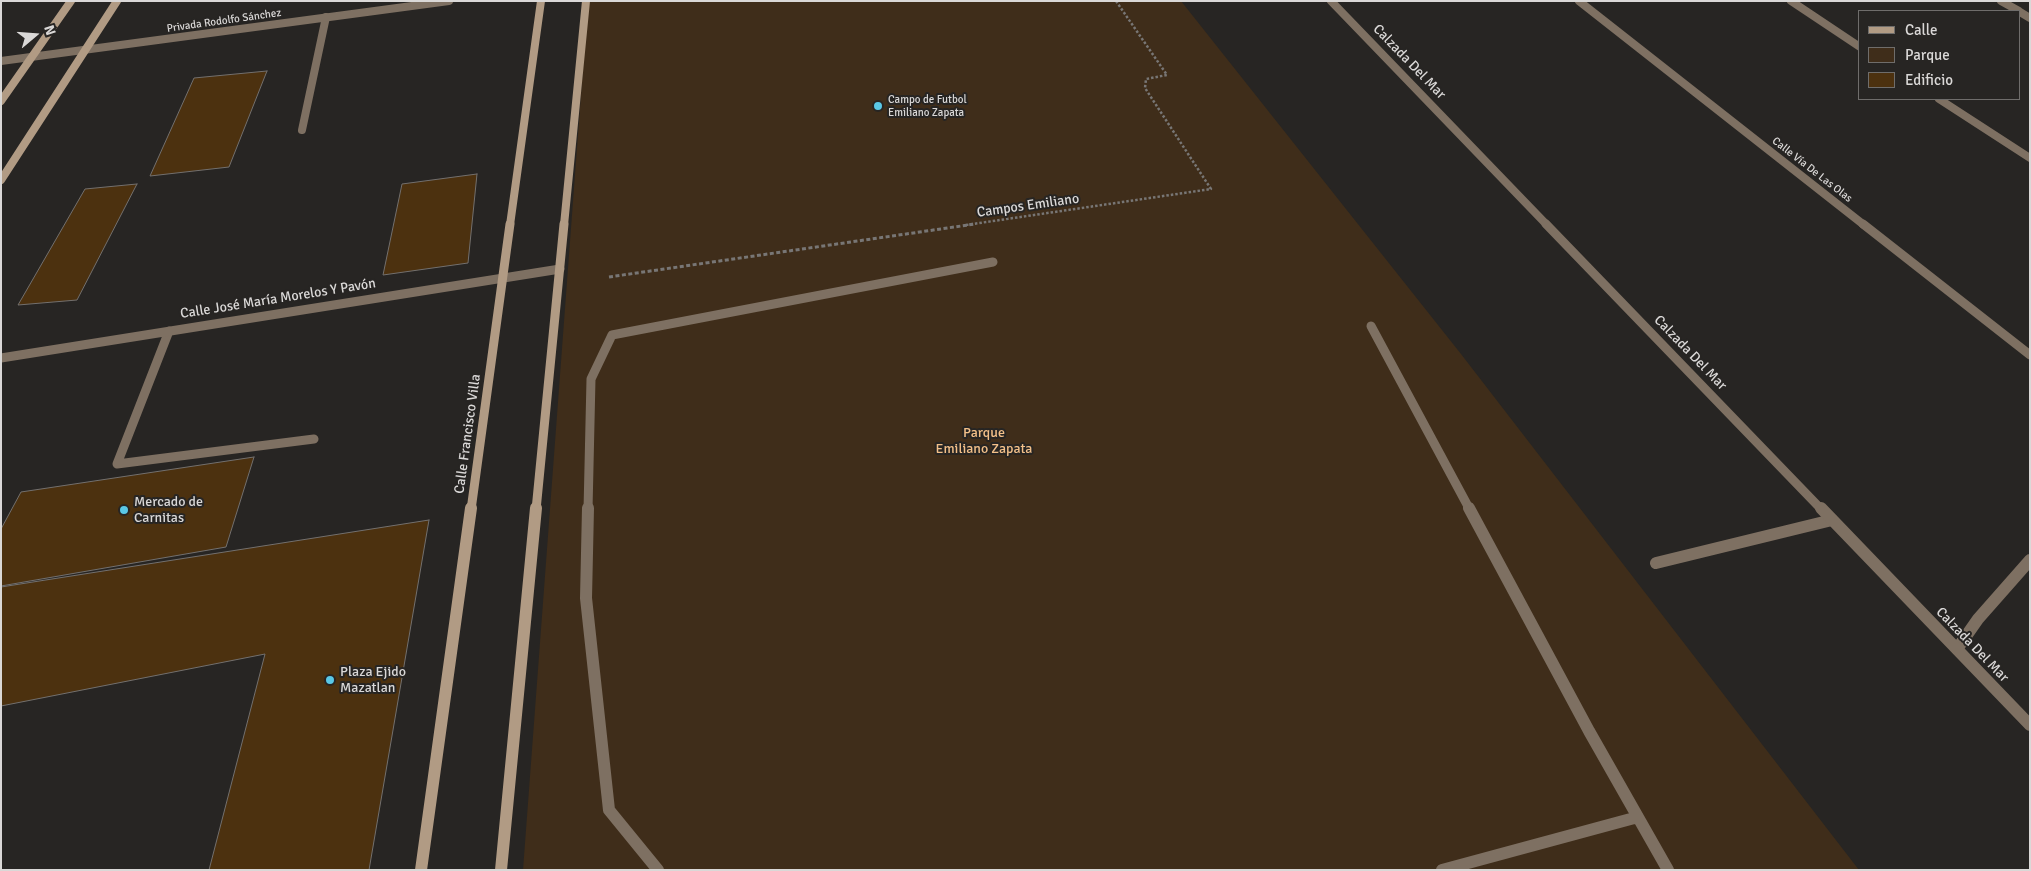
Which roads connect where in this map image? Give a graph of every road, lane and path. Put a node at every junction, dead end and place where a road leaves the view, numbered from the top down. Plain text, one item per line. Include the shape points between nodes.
1 (71, 1) edge
2 (118, 1) edge
3 (449, 1) edge
4 (541, 1) edge
5 (586, 1) edge
6 (1116, 1) edge
7 (1331, 1) edge
8 (1579, 1) edge
9 (1791, 1) edge
10 (2001, 1) edge
11 (2016, 10) edge
12 (326, 18) junction
13 (1858, 46) edge
14 (87, 49) junction
15 (33, 57) junction
16 (1, 61) edge
17 (1941, 100) edge
18 (1, 101) edge
19 (302, 130) dead end
20 (2030, 158) edge
21 (1, 180) edge
22 (993, 262) dead end
23 (560, 268) junction
24 (504, 276) junction
25 (610, 276) dead end
26 (1371, 326) dead end
27 (169, 331) junction
28 (2030, 356) edge
29 (1, 358) edge
30 (314, 438) dead end
31 (1832, 520) junction
32 (2030, 560) edge
33 (1656, 563) dead end
34 (1957, 649) junction
35 (2030, 724) edge
36 (1638, 817) junction
37 (421, 870) edge
38 (501, 870) edge
39 (658, 870) edge
40 (1442, 870) edge
41 (1668, 870) edge

1 - 15 street
2 - 14 street
3 - 12 street, Privada Rodolfo Sánchez
4 - 24 street, Calle Francisco Villa
5 - 23 street
6 - 25 path, Campos Emiliano via 1167,76 1146,78 1145,88 1211,189
7 - 31 street, Calzada Del Mar
8 - 28 street, Calle Vía De Las Olas
9 - 13 street
10 - 11 street
12 - 14 street, Privada Rodolfo Sánchez
12 - 19 street
14 - 15 street, Privada Rodolfo Sánchez
14 - 21 street
15 - 16 street, Privada Rodolfo Sánchez
15 - 18 street
17 - 20 street
22 - 39 street via 612,336 591,379 586,598 610,810
23 - 24 street, Calle José María Morelos Y Pavón
23 - 38 street
24 - 27 street, Calle José María Morelos Y Pavón
24 - 37 street, Calle Francisco Villa
26 - 36 street
27 - 29 street, Calle José María Morelos Y Pavón
27 - 30 street via 117,464
31 - 33 street
31 - 34 street, Calzada Del Mar
32 - 34 street via 1978,619
34 - 35 street, Calzada Del Mar
36 - 40 street
36 - 41 street

